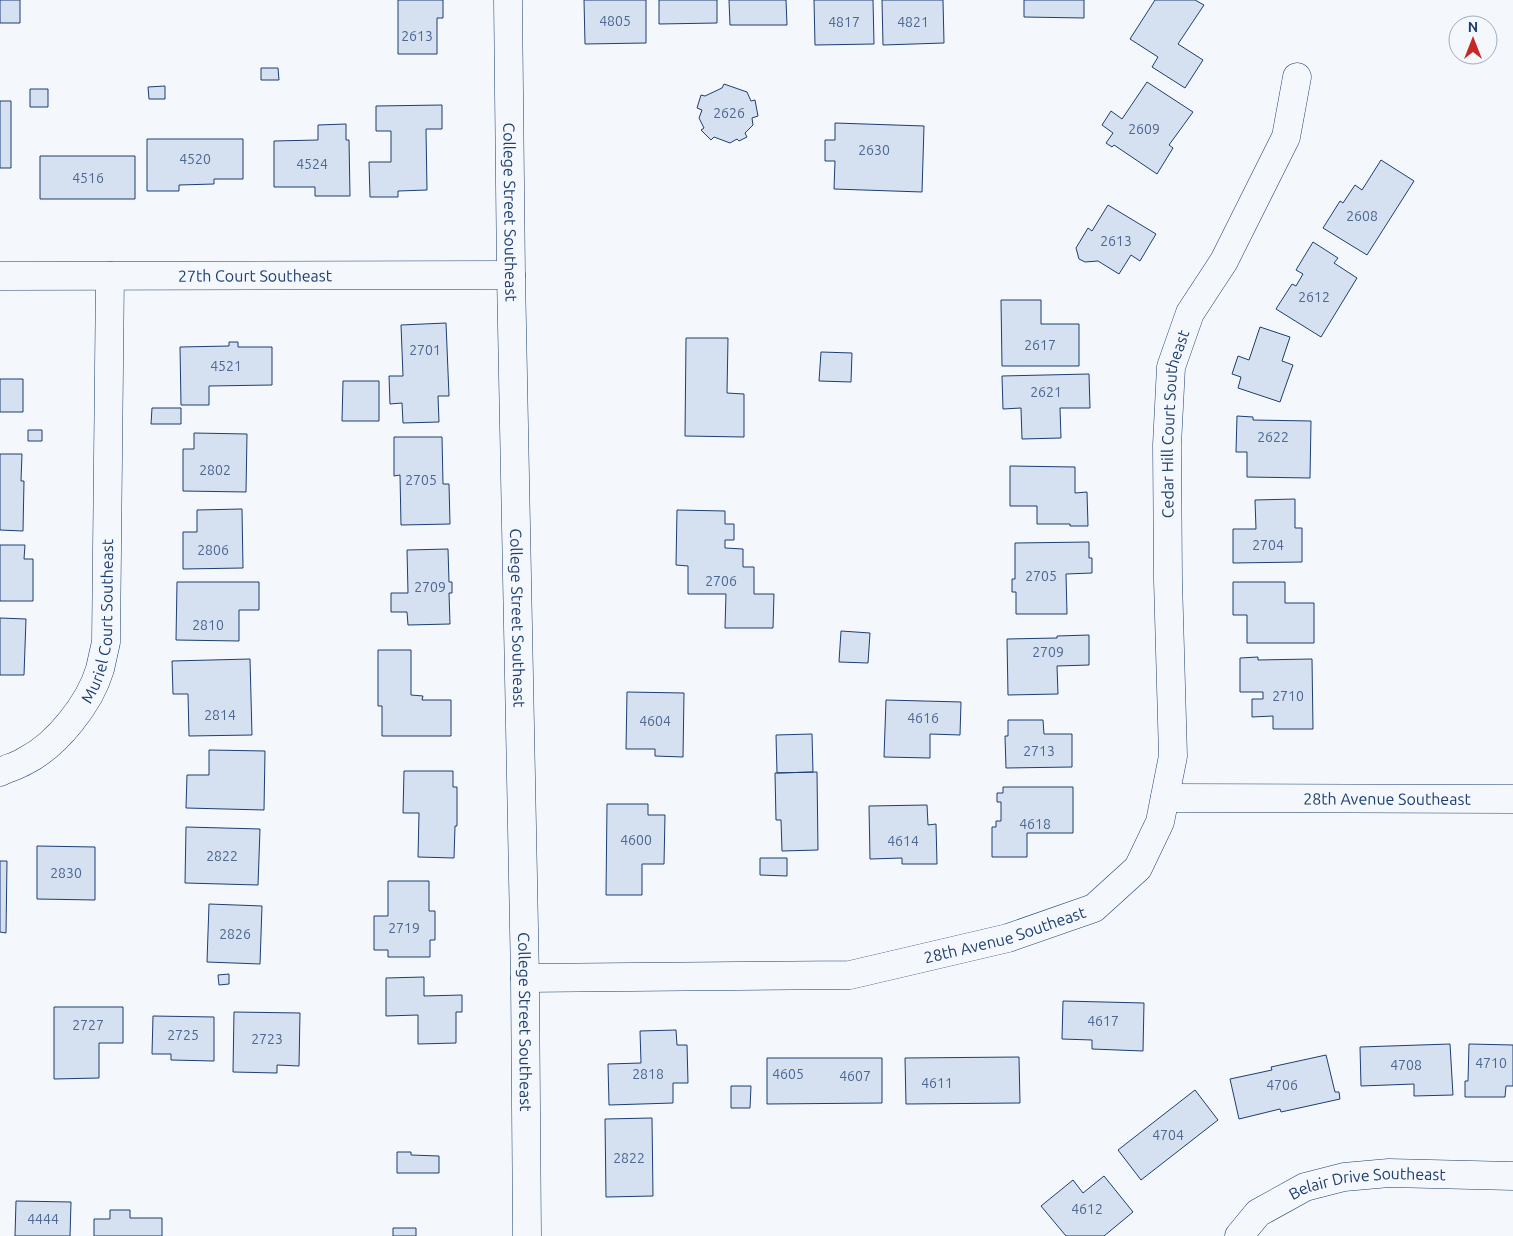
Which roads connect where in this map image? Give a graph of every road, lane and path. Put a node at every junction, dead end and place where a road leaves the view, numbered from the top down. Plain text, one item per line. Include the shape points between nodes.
1 (508, 0) edge
2 (1297, 77) dead end
3 (511, 275) junction
4 (0, 276) edge
5 (110, 276) junction
6 (0, 772) edge
7 (1165, 798) junction
8 (1513, 799) edge
9 (525, 978) junction
10 (1513, 1176) edge
11 (527, 1236) edge
12 (1239, 1236) edge

1 - 3 street, College Street Southeast
2 - 7 street, Cedar Hill Court Southeast via 1286,137 1224,261 1190,313 1170,368 1168,580 1173,756
3 - 5 street, 27th Court Southeast
3 - 9 street, College Street Southeast
4 - 5 street, 27th Court Southeast
5 - 6 street, Muriel Court Southeast via 106,642 100,670 88,696 50,745 26,761
7 - 8 street, 28th Avenue Southeast
7 - 9 street, 28th Avenue Southeast via 1160,822 1138,868 1094,908 1008,938 850,975
9 - 11 street, College Street Southeast
10 - 12 street, Belair Drive Southeast via 1389,1173 1344,1177 1305,1187 1258,1213

